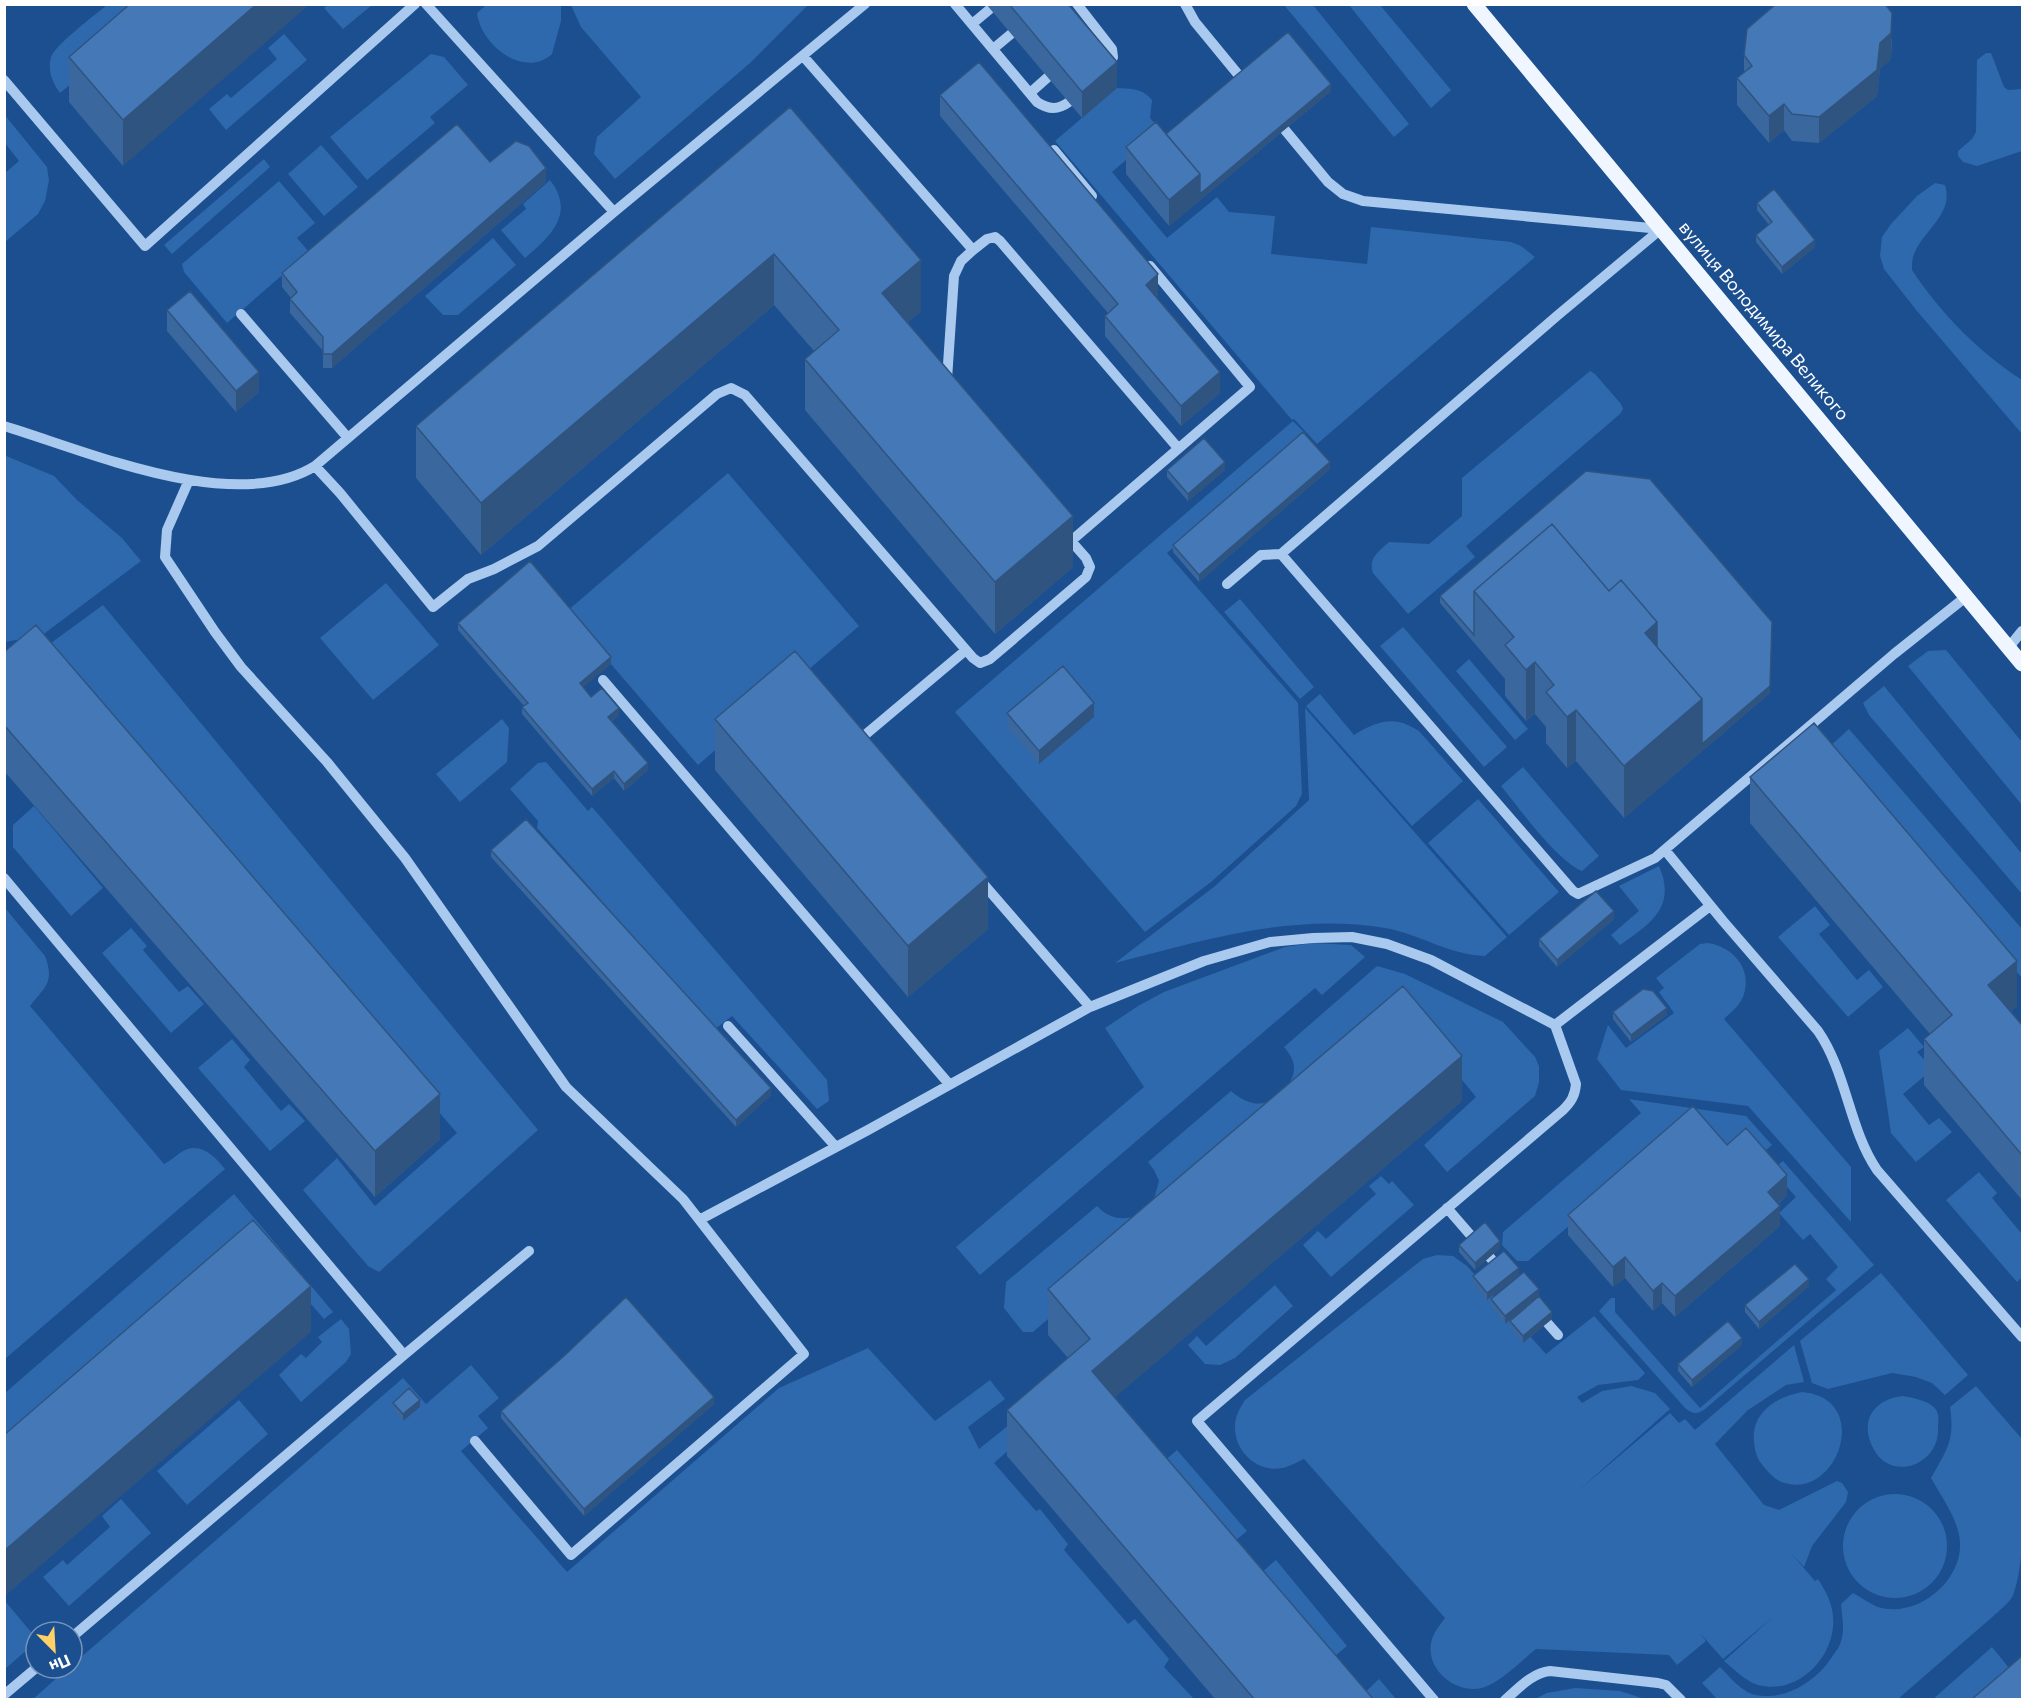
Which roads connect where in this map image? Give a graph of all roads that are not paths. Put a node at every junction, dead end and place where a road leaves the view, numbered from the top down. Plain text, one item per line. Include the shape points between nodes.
1 (414, 4) edge
2 (426, 4) edge
3 (865, 4) edge
4 (955, 4) edge
5 (1077, 4) edge
6 (1185, 4) edge
7 (1474, 4) edge
8 (990, 9) dead end
9 (972, 24) junction
10 (1101, 32) junction
11 (1011, 34) dead end
12 (1092, 40) edge
13 (993, 49) junction
14 (803, 56) junction
15 (1104, 73) edge
16 (1048, 77) edge
17 (1241, 78) edge
18 (4, 80) edge
19 (1030, 93) junction
20 (1069, 102) edge
21 (1285, 130) edge
22 (1054, 150) edge
23 (1099, 205) edge
24 (614, 212) junction
25 (1661, 229) junction
26 (974, 250) junction
27 (1144, 260) edge
28 (241, 314) dead end
29 (948, 390) edge
30 (4, 426) edge
31 (348, 438) junction
32 (1178, 448) junction
33 (315, 466) junction
34 (189, 480) junction
35 (1056, 523) edge
36 (1071, 541) junction
37 (1281, 554) junction
38 (1227, 584) dead end
39 (1967, 596) junction
40 (2022, 631) edge
41 (2009, 647) junction
42 (966, 650) junction
43 (2022, 664) edge
44 (603, 680) dead end
45 (867, 750) edge
46 (1665, 850) junction
47 (976, 876) edge
48 (4, 878) edge
49 (1710, 906) junction
50 (1090, 1007) junction
51 (1555, 1025) junction
52 (728, 1026) dead end
53 (950, 1084) junction
54 (836, 1147) junction
55 (1447, 1208) junction
56 (701, 1219) junction
57 (529, 1251) dead end
58 (1558, 1335) dead end
59 (2022, 1337) edge
60 (404, 1355) junction
61 (475, 1441) dead end
62 (84, 1627) edge
63 (24, 1678) edge
64 (4, 1695) edge
65 (1434, 1700) edge
66 (1505, 1700) edge
67 (1681, 1700) edge

1 - 18 lane via 145,246
2 - 24 lane
3 - 14 lane
4 - 9 lane
5 - 10 lane
6 - 17 lane
7 - 25 main road, вулиця Володимира Великого
8 - 9 lane
9 - 13 lane
10 - 12 lane
10 - 15 lane via 1113,49 1111,65
11 - 13 lane
13 - 19 lane
14 - 24 lane
14 - 26 lane
16 - 19 lane
19 - 20 lane via 1052,109
21 - 25 lane via 1328,182 1343,194 1363,201
22 - 23 lane
24 - 31 lane
25 - 37 lane
25 - 39 main road, вулиця Володимира Великого
26 - 29 lane via 961,261 954,276
26 - 32 lane via 987,239 994,237 1000,241
27 - 32 lane via 1250,387
28 - 31 lane
30 - 34 lane via 163,476
31 - 33 lane
32 - 36 lane
33 - 34 lane via 301,475 266,483
33 - 42 lane via 433,607 468,579 538,546 717,394 731,388 745,395
34 - 56 lane via 167,530 165,557 190,595 241,667 327,762 405,858 566,1087
35 - 36 lane
36 - 42 lane via 1090,567 1086,577 990,659 980,663
37 - 38 lane via 1261,555
37 - 46 lane via 1573,891 1585,892 1640,867
39 - 41 main road, вулиця Володимира Великого
39 - 46 lane
40 - 41 lane
41 - 43 main road, вулиця Володимира Великого
42 - 45 lane via 859,740
44 - 53 lane
46 - 49 lane
47 - 50 lane
48 - 60 lane
49 - 51 lane
49 - 59 lane via 1829,1047 1865,1148 1877,1170
50 - 51 lane via 1204,961 1270,942 1352,937 1387,944 1431,960
50 - 53 lane
51 - 55 lane via 1576,1084 1571,1101
52 - 54 lane
53 - 54 lane
54 - 56 lane
55 - 58 lane
55 - 65 lane via 1197,1421
56 - 61 lane via 804,1354 571,1555
57 - 60 lane
60 - 62 lane
63 - 64 lane
66 - 67 lane via 1532,1677 1550,1671 1658,1683 1666,1685

